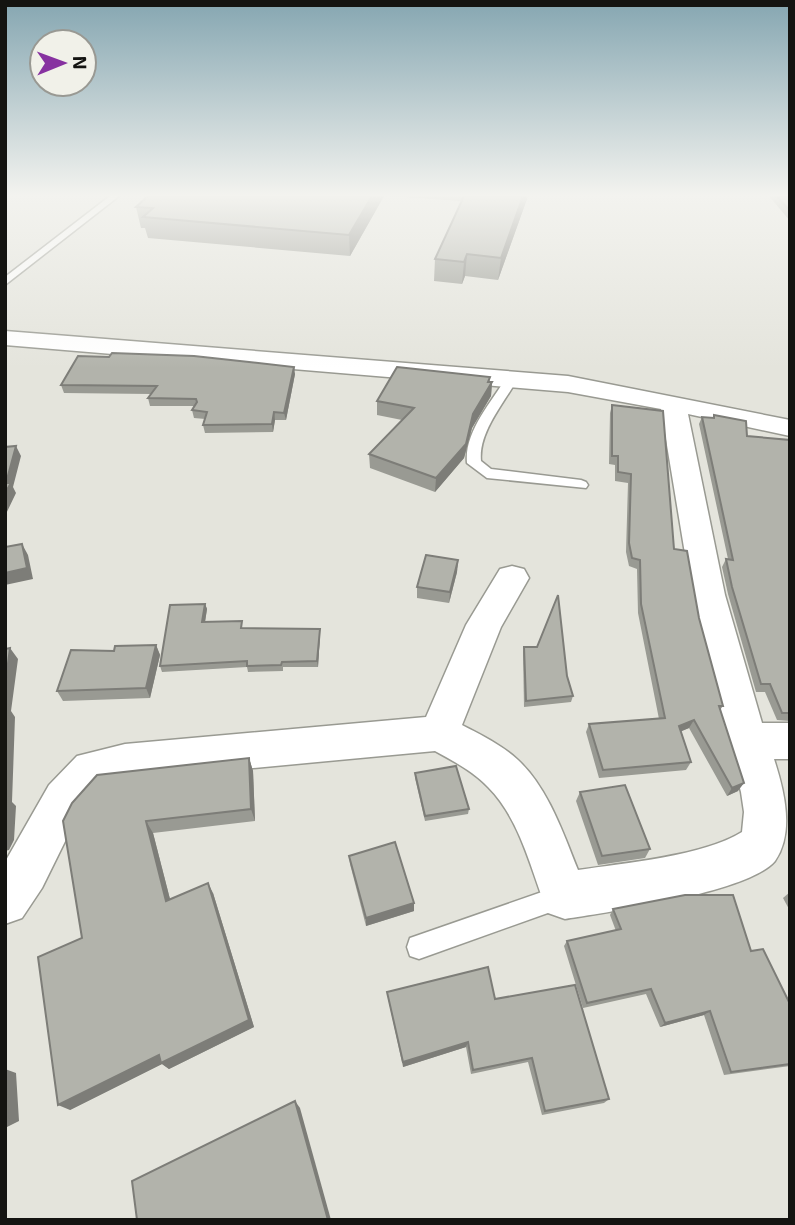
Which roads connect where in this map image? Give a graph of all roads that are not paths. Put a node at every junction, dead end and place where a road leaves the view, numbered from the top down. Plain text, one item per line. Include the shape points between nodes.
1 (42, 253) edge
2 (5, 282) edge
3 (5, 338) edge
4 (512, 378) junction
5 (673, 402) junction
6 (790, 428) edge
7 (581, 485) dead end
8 (512, 578) dead end
9 (439, 733) junction
10 (748, 741) junction
11 (790, 741) edge
12 (565, 896) junction
13 (5, 901) edge
14 (419, 947) dead end

1 - 2 lane
3 - 4 street
4 - 5 street
4 - 7 lane via 477,439 474,463 487,473
5 - 6 street
5 - 10 street via 717,629
8 - 9 street via 484,625
9 - 12 street via 505,775 527,809
9 - 13 street via 125,762 93,769 64,799 26,872
10 - 11 street
10 - 12 street via 762,791 765,829 761,844 751,853 646,882
12 - 14 lane

